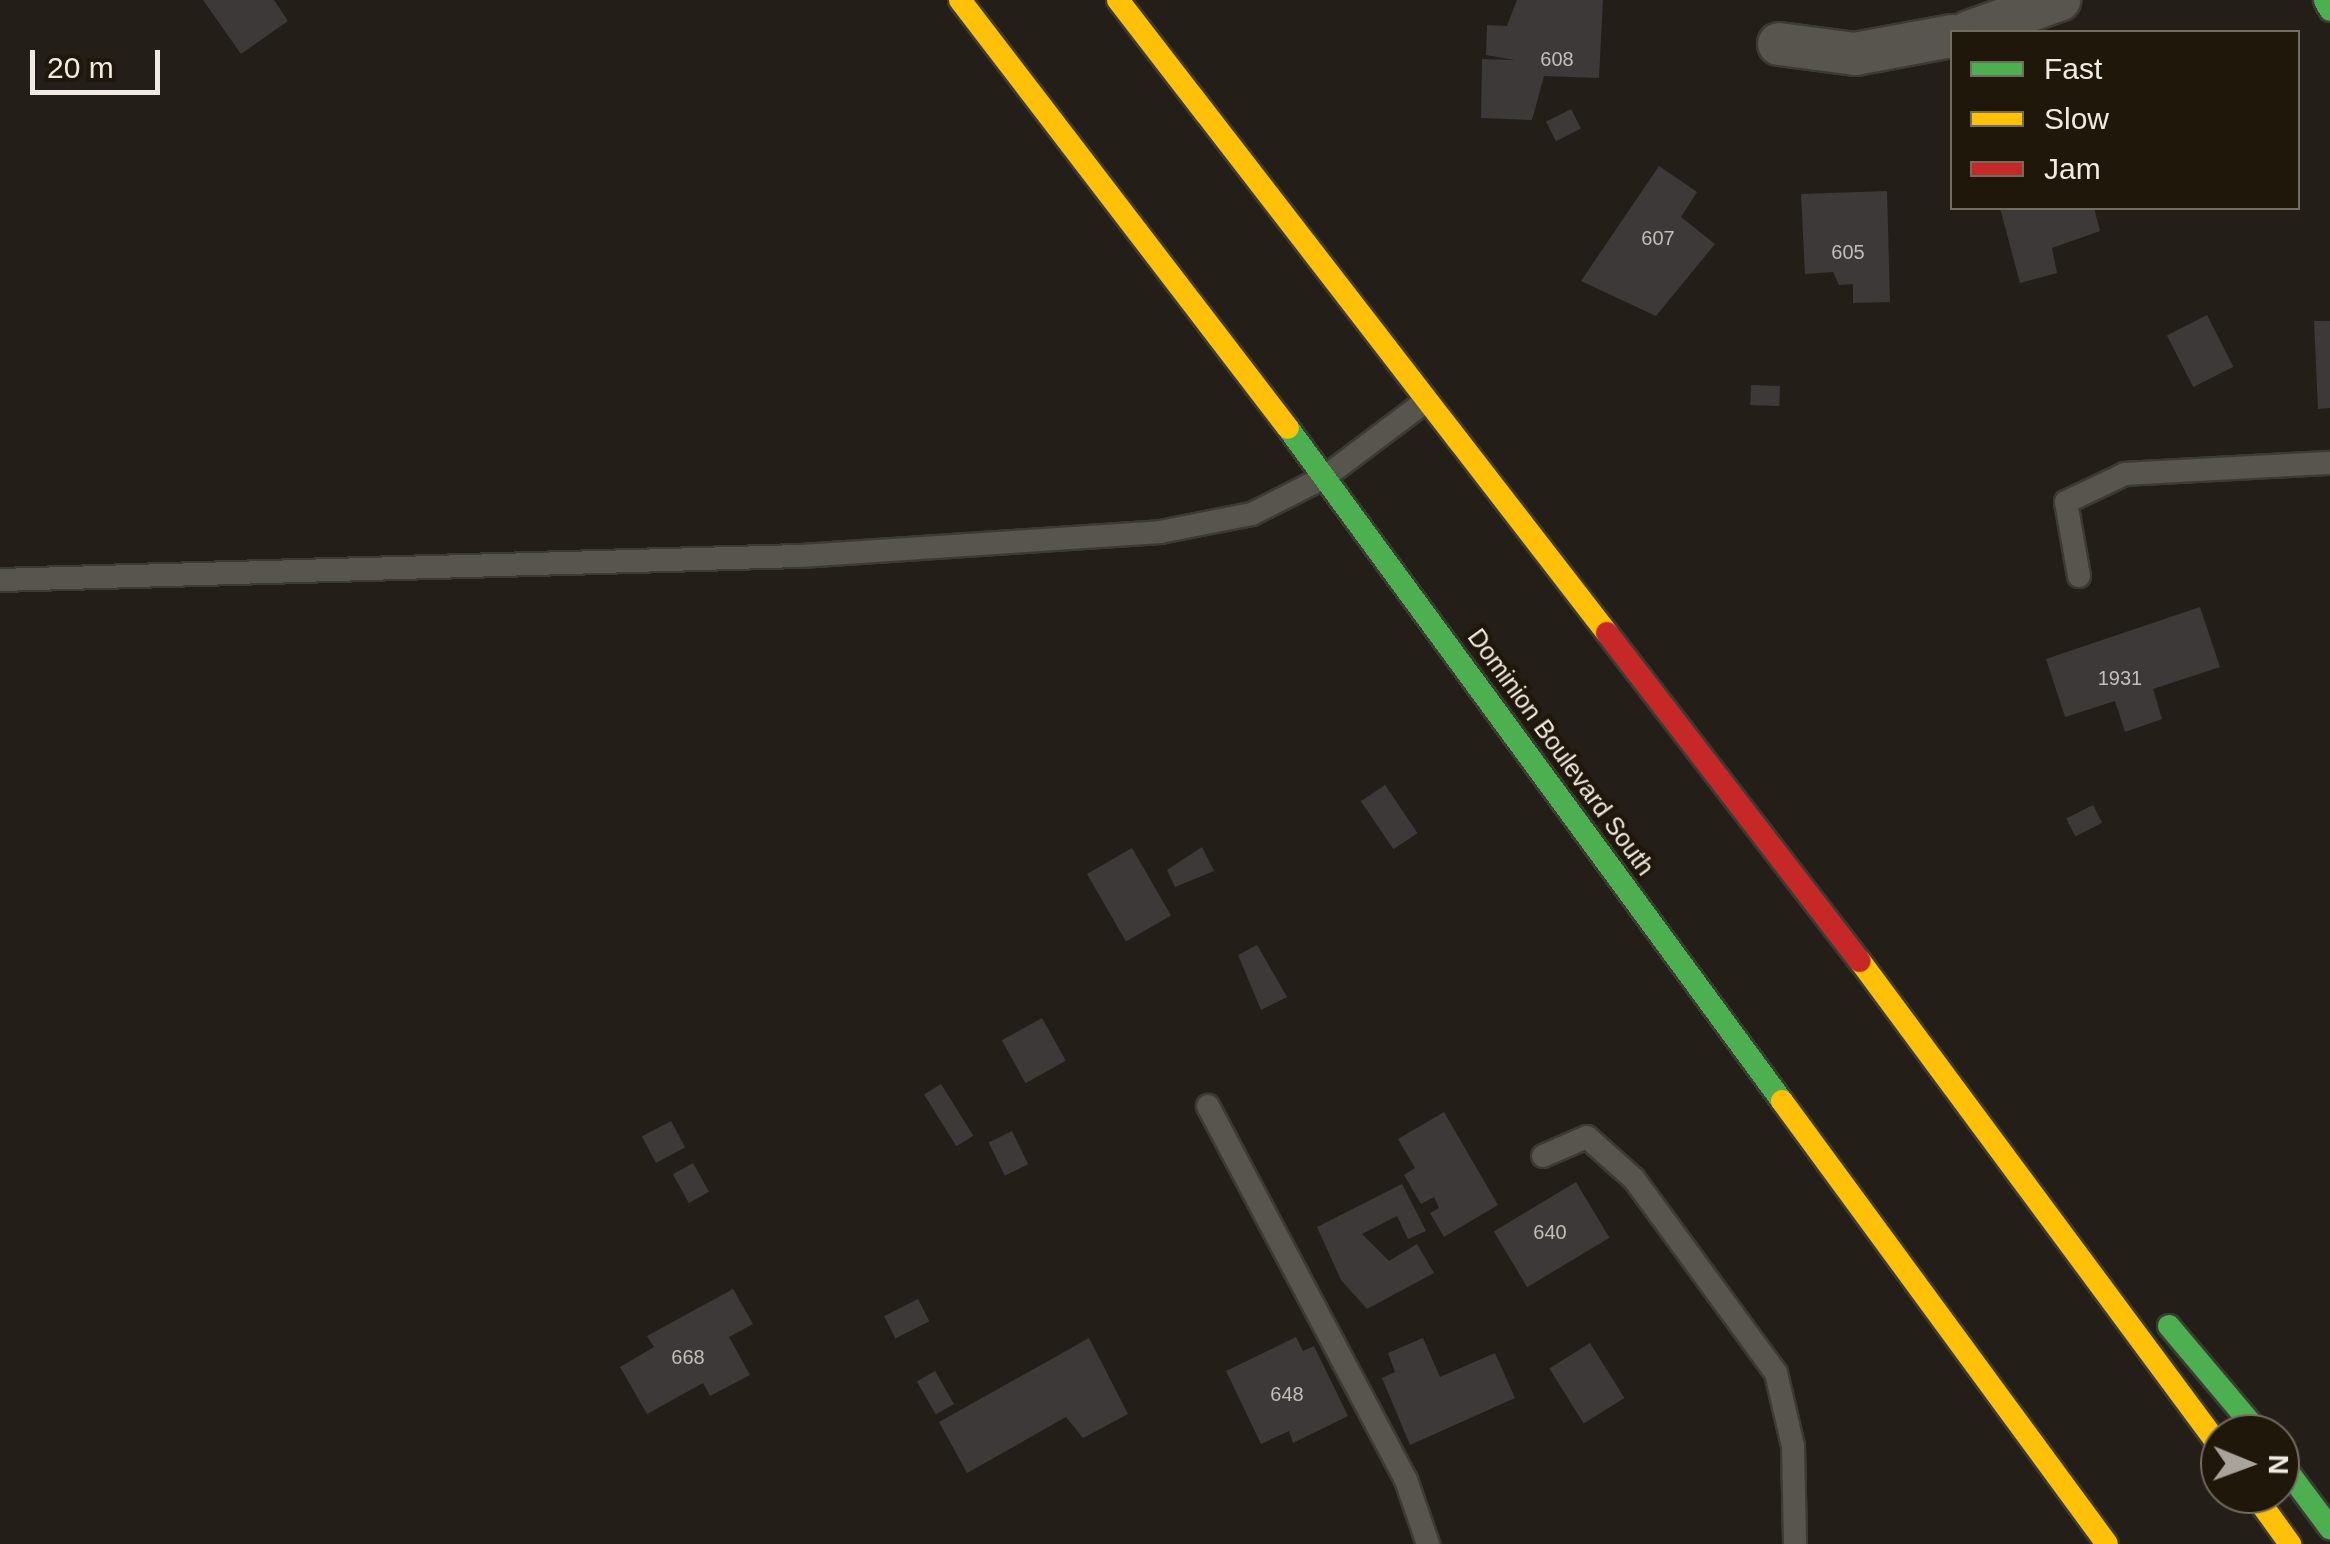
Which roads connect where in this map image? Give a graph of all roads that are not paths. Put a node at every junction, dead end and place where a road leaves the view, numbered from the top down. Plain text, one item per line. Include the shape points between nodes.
1 (960, 0) edge
2 (1118, 0) edge
3 (2059, 0) edge
4 (2325, 0) edge
5 (2330, 10) edge
6 (1975, 30) edge
7 (1950, 36) edge
8 (1779, 44) dead end
9 (1426, 401) junction
10 (2330, 464) edge
11 (1325, 477) junction
12 (2079, 576) dead end
13 (0, 580) edge
14 (1208, 1106) dead end
15 (2007, 1152) junction
16 (1543, 1156) dead end
17 (2243, 1414) edge
18 (2200, 1419) edge
19 (2300, 1488) edge
20 (2268, 1514) edge
21 (2330, 1528) edge
22 (1428, 1544) edge
23 (1795, 1544) edge
24 (2107, 1544) edge
25 (2290, 1544) edge

1 - 11 main road, Dominion Boulevard South
2 - 9 main road
3 - 6 street
4 - 5 main road
7 - 8 street via 1855,54
9 - 11 lane
9 - 15 main road
10 - 12 lane via 2125,474 2066,502
11 - 13 lane via 1252,514 1160,532 802,556
11 - 24 main road, Dominion Boulevard South
14 - 22 lane via 1406,1480
15 - 17 main road
15 - 18 main road
16 - 23 lane via 1587,1137 1634,1178 1776,1373 1794,1446
19 - 21 main road
20 - 25 main road

